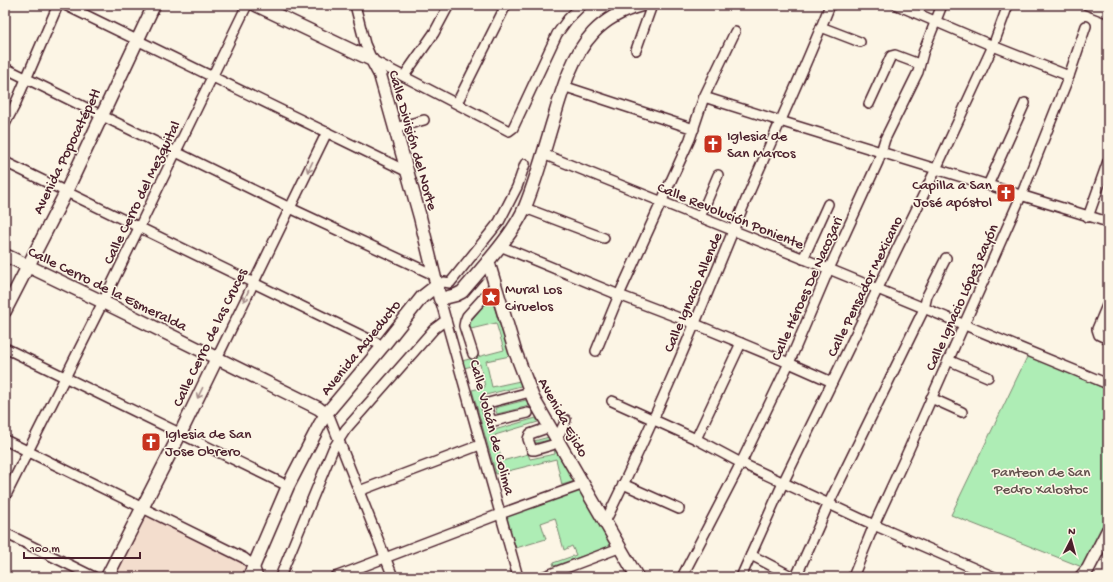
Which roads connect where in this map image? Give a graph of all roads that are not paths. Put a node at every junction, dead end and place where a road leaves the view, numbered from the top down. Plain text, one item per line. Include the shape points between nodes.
1 (58, 5) edge
2 (65, 5) edge
3 (154, 5) edge
4 (247, 5) edge
5 (256, 5) edge
6 (354, 5) edge
7 (449, 5) edge
8 (506, 5) edge
9 (582, 5) edge
10 (642, 5) edge
11 (652, 5) edge
12 (830, 5) edge
13 (897, 5) edge
14 (942, 5) edge
15 (1008, 5) edge
16 (1092, 6) edge
17 (1108, 13) edge
18 (936, 22) junction
19 (1086, 26) dead end
20 (821, 27) junction
21 (735, 32) dead end
22 (137, 40) junction
23 (860, 42) dead end
24 (993, 46) junction
25 (636, 50) dead end
26 (372, 60) junction
27 (919, 64) junction
28 (5, 68) edge
29 (213, 76) junction
30 (404, 76) junction
31 (1069, 76) junction
32 (26, 79) junction
33 (563, 86) junction
34 (704, 97) junction
35 (457, 103) junction
36 (1025, 103) dead end
37 (869, 104) dead end
38 (102, 115) junction
39 (424, 120) dead end
40 (780, 121) junction
41 (5, 124) edge
42 (395, 128) junction
43 (694, 129) junction
44 (327, 132) junction
45 (175, 152) junction
46 (881, 152) junction
47 (543, 154) junction
48 (1108, 161) edge
49 (5, 162) edge
50 (525, 164) dead end
51 (936, 169) junction
52 (408, 172) junction
53 (718, 175) dead end
54 (988, 185) junction
55 (66, 192) junction
56 (1021, 196) junction
57 (662, 202) junction
58 (828, 204) dead end
59 (290, 208) junction
60 (525, 208) junction
61 (700, 217) junction
62 (1088, 217) junction
63 (1108, 222) edge
64 (140, 227) junction
65 (733, 231) junction
66 (604, 238) dead end
67 (500, 246) junction
68 (5, 255) edge
69 (946, 258) dead end
70 (803, 259) junction
71 (488, 261) junction
72 (27, 266) junction
73 (830, 269) junction
74 (435, 281) junction
75 (253, 282) junction
76 (495, 285) junction
77 (878, 289) junction
78 (619, 295) junction
79 (440, 298) junction
80 (103, 302) junction
81 (1108, 303) edge
82 (924, 309) junction
83 (5, 311) edge
84 (446, 320) junction
85 (695, 324) junction
86 (963, 325) junction
87 (1108, 339) edge
88 (740, 343) junction
89 (383, 346) junction
90 (5, 348) edge
91 (596, 351) dead end
92 (473, 354) dead end
93 (216, 358) junction
94 (948, 360) junction
95 (789, 363) junction
96 (65, 377) junction
97 (988, 377) dead end
98 (832, 382) junction
99 (1108, 384) edge
100 (530, 392) junction
101 (931, 398) junction
102 (612, 401) dead end
103 (962, 412) dead end
104 (528, 413) dead end
105 (326, 414) junction
106 (653, 419) junction
107 (566, 420) dead end
108 (550, 427) junction
109 (180, 434) junction
110 (5, 440) edge
111 (339, 440) junction
112 (696, 440) junction
113 (555, 442) junction
114 (480, 444) junction
115 (28, 451) junction
116 (741, 463) junction
117 (783, 483) junction
118 (584, 484) junction
119 (624, 484) junction
120 (288, 486) junction
121 (359, 491) junction
122 (5, 497) edge
123 (829, 503) junction
124 (142, 508) junction
125 (679, 509) dead end
126 (500, 514) junction
127 (605, 522) junction
128 (874, 525) junction
129 (1108, 530) edge
130 (5, 533) edge
131 (619, 548) junction
132 (751, 555) junction
133 (386, 557) junction
134 (254, 573) edge
135 (94, 577) edge
136 (107, 577) edge
137 (280, 577) edge
138 (335, 577) edge
139 (393, 577) edge
140 (518, 577) edge
141 (542, 577) edge
142 (637, 577) edge
143 (682, 577) edge
144 (741, 577) edge
145 (793, 577) edge
146 (796, 577) edge
147 (853, 577) edge
148 (994, 577) edge
149 (1081, 577) edge

1 - 32 street
2 - 22 street
3 - 22 street, Avenida Popocatépetl
4 - 29 street, Calle Cerro del Mezquital
5 - 26 street
6 - 26 street, Calle División del Norte
7 - 30 street via 434,33
8 - 35 street
9 - 35 street, Calle División del Norte via 556,34 513,128 508,130
10 - 33 street via 617,13 592,34 574,62
11 - 25 street
12 - 20 street, Calle Ignacio Allende
13 - 18 street
14 - 18 street, Calle Héroes De Nacozari
15 - 24 street, Calle Pensador Mexicano
16 - 17 street
18 - 24 street
18 - 27 street, Calle Héroes De Nacozari
19 - 31 street, Calle Ignacio López Rayón
20 - 23 street
20 - 40 street, Calle Ignacio Allende
21 - 34 street
22 - 29 street
22 - 38 street, Avenida Popocatépetl
24 - 31 street
24 - 51 street, Calle Pensador Mexicano
26 - 30 street, Calle División del Norte
26 - 42 street, Calle División del Norte via 380,75
27 - 37 street via 895,55 890,56
27 - 46 street, Calle Héroes De Nacozari via 918,72
28 - 32 street
29 - 44 street
29 - 45 street, Calle Cerro del Mezquital
30 - 35 street, Calle División del Norte
31 - 56 street, Calle Ignacio López Rayón
32 - 38 street
32 - 41 street
33 - 43 street
33 - 47 street
34 - 40 street
34 - 43 street
36 - 54 street
38 - 45 street
38 - 55 street, Avenida Popocatépetl
39 - 42 street
40 - 46 street
40 - 65 street, Calle Ignacio Allende
42 - 52 street, Calle División del Norte
43 - 57 street
44 - 52 street
44 -> 59 street, Calle Cerro de las Cruces
45 - 59 street
45 - 64 street, Calle Cerro del Mezquital
46 - 51 street
46 - 73 street, Calle Héroes De Nacozari
47 - 57 street, Calle Revolución Poniente
47 - 60 street
48 - 62 street
49 - 55 street
50 - 74 street, Avenida Acueducto via 511,201 493,232 450,283
51 - 54 street
51 - 77 street, Calle Pensador Mexicano
52 - 74 street, Calle División del Norte
53 - 61 street
54 - 56 street
55 - 64 street
55 - 72 street, Avenida Popocatépetl
56 - 62 street
56 - 86 street, Calle Ignacio López Rayón
57 - 61 street, Calle Revolución Poniente
57 - 78 street
58 - 70 street
59 - 74 street
59 - 75 street, Calle Cerro de las Cruces
60 - 66 street
60 - 67 street
61 - 65 street, Calle Revolución Poniente
62 - 63 street
64 - 75 street
64 - 80 street, Calle Cerro del Mezquital
65 - 70 street, Calle Revolución Poniente
65 - 85 street, Calle Ignacio Allende
67 - 71 street
67 - 78 street
68 - 72 street, Calle Cerro de la Esmeralda
69 - 82 street via 926,296
70 - 73 street, Calle Revolución Poniente
71 - 76 street, Avenida Ejido
71 - 79 street via 462,292
72 - 80 street, Calle Cerro de la Esmeralda
72 - 83 street, Avenida Popocatépetl
73 - 77 street, Calle Revolución Poniente
73 - 95 street, Calle Héroes De Nacozari
74 - 79 street, Calle Volcán de Colima
74 - 89 street, Avenida Acueducto
75 - 89 street
75 -> 93 street, Calle Cerro de las Cruces
76 - 92 street via 465,321 464,326
76 - 100 street, Avenida Ejido
77 - 82 street, Calle Revolución Poniente
77 - 98 street, Calle Pensador Mexicano
78 - 85 street
78 - 91 street
79 - 84 street, Calle Volcán de Colima
80 - 93 street, Calle Cerro de la Esmeralda
80 - 96 street, Calle Cerro del Mezquital
81 - 87 street via 1096,329 1099,335
82 - 86 street, Calle Revolución Poniente
82 - 123 street
84 - 111 street via 434,329 349,425
84 - 114 street, Calle Volcán de Colima
85 - 88 street
85 - 106 street, Calle Ignacio Allende
86 - 94 street, Calle Ignacio López Rayón
86 - 99 street, Calle Revolución Poniente
88 - 95 street
88 - 112 street
89 - 105 street, Avenida Acueducto
90 - 96 street
93 - 105 street, Calle Cerro de la Esmeralda
93 -> 109 street, Calle Cerro de las Cruces
94 - 97 street
94 - 101 street, Calle Ignacio López Rayón
95 - 98 street
95 - 116 street, Calle Héroes De Nacozari
96 - 109 street
96 - 115 street, Calle Cerro del Mezquital
98 - 117 street, Calle Pensador Mexicano
100 - 104 street via 486,405 490,418 494,421
100 - 108 street, Avenida Ejido
101 - 103 street
101 - 128 street, Calle Ignacio López Rayón
102 - 106 street
105 - 111 street
105 - 120 street, Avenida Acueducto
106 - 112 street
106 - 119 street, Calle Ignacio Allende
107 - 113 street
108 - 113 street, Avenida Ejido
108 - 113 street via 531,433 528,439 532,450
109 - 120 street
109 - 124 street, Calle Cerro de las Cruces
110 - 115 street
111 - 121 street
111 - 137 street
112 - 116 street
113 - 118 street, Avenida Ejido
114 - 121 street
114 - 126 street, Calle Volcán de Colima
115 - 122 street, Calle Cerro del Mezquital
115 - 124 street
116 - 117 street
116 - 143 street, Calle Héroes De Nacozari
117 - 123 street
117 - 132 street, Calle Pensador Mexicano
118 - 126 street
118 - 127 street, Avenida Ejido
119 - 125 street
119 - 127 street, Calle Ignacio Allende
120 - 134 street, Avenida Acueducto
121 - 133 street
123 - 128 street
123 - 146 street
124 - 134 street via 244,558
124 - 136 street, Calle Cerro de las Cruces
126 - 133 street
126 - 140 street, Calle Volcán de Colima
127 - 131 street, Avenida Ejido
128 - 147 street, Calle Ignacio López Rayón
128 - 148 street
129 - 149 street via 1088,569
130 - 135 street
131 - 141 street
131 - 142 street, Avenida Ejido
132 - 144 street, Calle Pensador Mexicano
132 - 145 street
133 - 138 street
133 - 139 street

